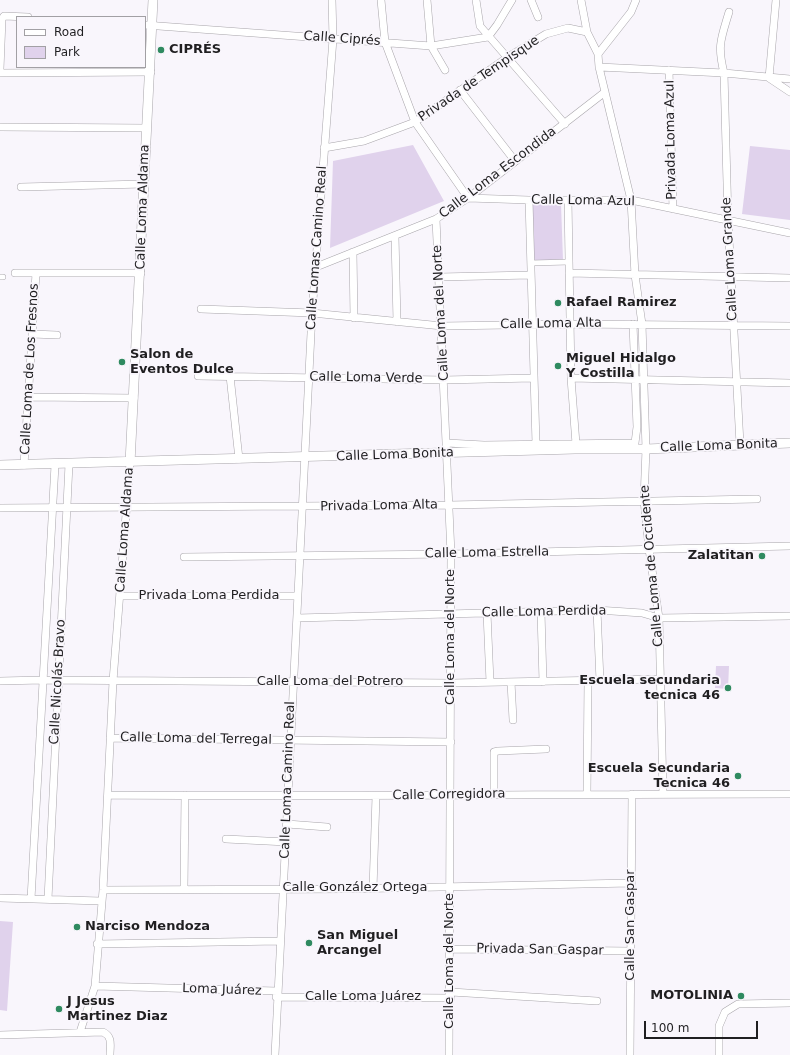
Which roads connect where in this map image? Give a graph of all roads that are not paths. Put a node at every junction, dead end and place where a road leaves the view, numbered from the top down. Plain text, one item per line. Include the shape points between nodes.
1 (153, 0) edge
2 (332, 0) edge
3 (381, 0) edge
4 (427, 0) edge
5 (476, 0) edge
6 (512, 0) edge
7 (531, 0) edge
8 (582, 0) edge
9 (636, 0) edge
10 (776, 0) edge
11 (729, 12) dead end
12 (16, 16) edge
13 (538, 17) dead end
14 (149, 26) edge
15 (587, 32) junction
16 (488, 37) junction
17 (333, 39) junction
18 (385, 42) junction
19 (431, 46) junction
20 (598, 54) junction
21 (508, 57) junction
22 (599, 67) junction
23 (0, 69) edge
24 (445, 70) dead end
25 (669, 70) junction
26 (151, 72) junction
27 (0, 73) edge
28 (724, 73) junction
29 (769, 78) junction
30 (790, 79) edge
31 (460, 90) junction
32 (605, 92) junction
33 (790, 92) edge
34 (415, 122) junction
35 (564, 124) junction
36 (0, 126) edge
37 (146, 128) junction
38 (324, 148) junction
39 (516, 161) junction
40 (144, 184) junction
41 (21, 188) dead end
42 (468, 198) junction
43 (529, 200) junction
44 (568, 200) junction
45 (631, 200) junction
46 (673, 209) junction
47 (436, 219) junction
48 (728, 220) junction
49 (790, 233) edge
50 (395, 236) junction
51 (353, 252) junction
52 (569, 262) junction
53 (531, 263) junction
54 (316, 267) junction
55 (15, 273) dead end
56 (141, 273) junction
57 (569, 273) junction
58 (36, 274) junction
59 (531, 274) junction
60 (635, 275) junction
61 (439, 277) junction
62 (731, 277) junction
63 (790, 278) edge
64 (201, 309) dead end
65 (312, 314) junction
66 (354, 318) junction
67 (397, 322) junction
68 (532, 324) junction
69 (570, 324) junction
70 (633, 324) junction
71 (642, 324) junction
72 (733, 325) junction
73 (442, 326) junction
74 (790, 326) edge
75 (32, 334) junction
76 (57, 335) dead end
77 (198, 376) dead end
78 (230, 376) junction
79 (309, 377) junction
80 (533, 378) junction
81 (572, 378) junction
82 (634, 379) junction
83 (644, 379) junction
84 (444, 380) junction
85 (736, 382) junction
86 (790, 383) edge
87 (28, 397) junction
88 (134, 398) junction
89 (447, 443) junction
90 (790, 443) edge
91 (536, 444) junction
92 (576, 444) junction
93 (740, 444) junction
94 (646, 449) junction
95 (447, 453) junction
96 (304, 458) junction
97 (239, 459) junction
98 (130, 463) junction
99 (69, 464) junction
100 (0, 465) edge
101 (24, 465) junction
102 (55, 465) junction
103 (757, 499) dead end
104 (644, 500) junction
105 (449, 505) junction
106 (126, 506) junction
107 (53, 507) junction
108 (67, 507) junction
109 (301, 507) junction
110 (0, 508) edge
111 (790, 546) edge
112 (648, 549) junction
113 (451, 554) junction
114 (300, 556) junction
115 (184, 557) dead end
116 (120, 596) junction
117 (297, 596) junction
118 (597, 610) junction
119 (541, 612) junction
120 (487, 613) junction
121 (451, 614) junction
122 (790, 616) edge
123 (297, 618) junction
124 (659, 618) junction
125 (660, 679) junction
126 (43, 680) junction
127 (58, 680) junction
128 (0, 681) edge
129 (113, 681) junction
130 (588, 681) junction
131 (600, 681) junction
132 (292, 682) junction
133 (490, 682) junction
134 (511, 682) junction
135 (543, 682) junction
136 (451, 683) junction
137 (513, 720) dead end
138 (110, 738) junction
139 (290, 741) junction
140 (451, 742) junction
141 (546, 750) dead end
142 (494, 794) junction
143 (587, 794) junction
144 (632, 794) junction
145 (663, 794) junction
146 (790, 794) edge
147 (108, 795) junction
148 (451, 795) junction
149 (185, 796) junction
150 (376, 796) junction
151 (288, 797) junction
152 (287, 824) junction
153 (327, 827) dead end
154 (226, 839) dead end
155 (287, 842) junction
156 (631, 883) junction
157 (450, 887) junction
158 (283, 888) junction
159 (373, 888) junction
160 (184, 889) junction
161 (103, 890) junction
162 (0, 898) edge
163 (31, 899) junction
164 (48, 899) junction
165 (101, 901) junction
166 (280, 941) junction
167 (97, 944) junction
168 (450, 949) junction
169 (630, 951) junction
170 (95, 986) junction
171 (276, 994) junction
172 (451, 995) junction
173 (598, 1001) dead end
174 (790, 1003) edge
175 (80, 1032) junction
176 (0, 1035) edge
177 (110, 1055) edge
178 (275, 1055) edge
179 (449, 1055) edge
180 (630, 1055) edge
181 (719, 1055) edge

1 - 14 street, Calle Loma Aldama
2 - 17 street, Calle Lomas Camino Real
3 - 18 street
4 - 19 street
5 - 16 street via 480,26
6 - 16 street
7 - 13 street
8 - 15 street, Calle Loma de Occidente
9 - 20 street via 631,12
10 - 29 street
11 - 28 street, Calle Loma Grande via 719,53
12 - 23 street via 4,16 2,19
14 - 17 street, Calle Ciprés
14 - 26 street, Calle Loma Aldama
15 - 20 street, Calle Loma de Occidente
15 - 21 street, Privada de Tempisque via 568,28 546,34
16 - 19 street, Calle Ciprés
16 - 21 street
17 - 18 street, Calle Ciprés
17 - 38 street, Calle Lomas Camino Real
18 - 19 street, Calle Ciprés
18 - 34 street
19 - 24 street
20 - 22 street, Calle Loma de Occidente
21 - 31 street, Privada de Tempisque
21 - 35 street
22 - 25 street
22 - 32 street, Calle Loma de Occidente
25 - 28 street
25 - 46 street, Privada Loma Azul
26 - 27 street
26 - 37 street, Calle Loma Aldama
28 - 29 street
28 - 48 street, Calle Loma Grande
29 - 30 street
29 - 33 street
31 - 34 street, Privada de Tempisque
31 - 39 street
32 - 35 street, Calle Loma Escondida
32 - 45 street, Calle Loma de Occidente
34 - 38 street, Privada de Tempisque via 364,141
34 - 42 street
35 - 39 street, Calle Loma Escondida
36 - 37 street
37 - 40 street, Calle Loma Aldama
38 - 54 street, Calle Lomas Camino Real
39 - 42 street, Calle Loma Escondida
40 - 41 street
40 - 56 street, Calle Loma Aldama
42 - 43 street, Calle Loma Azul
42 - 47 street, Calle Loma Escondida
43 - 44 street, Calle Loma Azul
43 - 53 street
44 - 45 street, Calle Loma Azul
44 - 52 street
45 - 46 street, Calle Loma Azul
45 - 60 street, Calle Loma de Occidente
46 - 48 street, Calle Loma Azul
47 - 50 street, Calle Loma Escondida
47 - 61 street, Calle Loma del Norte
48 - 49 street, Calle Loma Azul
48 - 62 street, Calle Loma Grande
50 - 51 street, Calle Loma Escondida
50 - 67 street
51 - 54 street, Calle Loma Escondida
51 - 66 street
52 - 53 street
52 - 57 street
53 - 59 street
54 - 65 street, Calle Lomas Camino Real
55 - 58 street
56 - 58 street
56 - 88 street, Calle Loma Aldama
57 - 60 street
57 - 69 street
58 - 75 street, Calle Loma de Los Fresnos
59 - 61 street
59 - 68 street
60 - 62 street
60 - 71 street, Calle Loma de Occidente
61 - 73 street, Calle Loma del Norte
62 - 63 street
62 - 72 street, Calle Loma Grande
64 - 65 street
65 - 66 street, Calle Loma Alta
65 - 79 street, Calle Lomas Camino Real
66 - 67 street, Calle Loma Alta
67 - 73 street, Calle Loma Alta
68 - 69 street, Calle Loma Alta
68 - 73 street, Calle Loma Alta
68 - 80 street
69 - 70 street, Calle Loma Alta
69 - 81 street
70 - 71 street, Calle Loma Alta
70 - 82 street
71 - 72 street, Calle Loma Alta
71 - 83 street, Calle Loma de Occidente
72 - 74 street, Calle Loma Alta
72 - 85 street, Calle Loma Grande
73 - 84 street, Calle Loma del Norte
75 - 76 street
75 - 87 street, Calle Loma de Los Fresnos
77 - 78 street, Calle Loma Verde
78 - 79 street, Calle Loma Verde
78 - 97 street
79 - 84 street, Calle Loma Verde
79 - 96 street, Calle Lomas Camino Real
80 - 84 street, Calle Loma Verde
80 - 91 street
81 - 82 street
81 - 92 street
82 - 83 street
82 - 92 street via 636,442
83 - 85 street
83 - 94 street, Calle Loma de Occidente
84 - 89 street, Calle Loma del Norte
85 - 86 street
85 - 93 street, Calle Loma Grande
87 - 88 street
87 - 101 street, Calle Loma de Los Fresnos
88 - 98 street, Calle Loma Aldama
89 - 91 street
89 - 95 street, Calle Loma del Norte
90 - 93 street, Calle Loma Bonita
91 - 92 street
93 - 94 street, Calle Loma Bonita
94 - 95 street, Calle Loma Bonita
94 - 104 street, Calle Loma de Occidente
95 - 96 street, Calle Loma Bonita
95 - 105 street, Calle Loma del Norte
96 - 97 street, Calle Loma Bonita
96 - 109 street, Calle Loma Camino Real
97 - 98 street, Calle Loma Bonita
98 - 99 street, Calle Loma Bonita
98 - 106 street, Calle Loma Aldama
99 - 102 street, Calle Loma Bonita
99 - 108 street, Calle Nicolás Bravo
100 - 101 street, Calle Loma Bonita
101 - 102 street, Calle Loma Bonita
102 - 107 street, Calle Nicolás Bravo
103 - 104 street, Privada Loma Alta
104 - 105 street, Privada Loma Alta
104 - 112 street, Calle Loma de Occidente
105 - 109 street, Privada Loma Alta
105 - 113 street, Calle Loma del Norte
106 - 108 street, Privada Loma Alta
106 - 109 street, Privada Loma Alta
106 - 116 street, Calle Loma Aldama
107 - 108 street, Privada Loma Alta
107 - 110 street, Privada Loma Alta
107 - 126 street, Calle Nicolás Bravo
108 - 127 street, Calle Nicolás Bravo
109 - 114 street, Calle Loma Camino Real
111 - 112 street, Calle Loma Estrella
112 - 113 street, Calle Loma Estrella
112 - 124 street, Calle Loma de Occidente
113 - 114 street, Calle Loma Estrella
113 - 121 street, Calle Loma del Norte
114 - 115 street, Calle Loma Estrella
114 - 117 street, Calle Loma Camino Real
116 - 117 street, Privada Loma Perdida
116 - 129 street, Calle Loma Aldama
117 - 123 street, Calle Loma Camino Real
118 - 119 street, Calle Loma Perdida
118 - 124 street, Calle Loma Perdida via 642,613
118 - 131 street
119 - 120 street, Calle Loma Perdida
119 - 135 street
120 - 121 street, Calle Loma Perdida
120 - 133 street
121 - 123 street, Calle Loma Perdida
121 - 136 street, Calle Loma del Norte
122 - 124 street, Calle Loma Perdida
123 - 132 street, Calle Loma Camino Real
124 - 125 street, Calle Loma de Occidente
125 - 131 street, Calle Loma del Potrero
125 - 145 street, Calle Loma de Occidente
126 - 127 street, Calle Loma del Potrero
126 - 128 street, Calle Loma del Potrero
126 - 163 street, Calle Nicolás Bravo
127 - 129 street, Calle Loma del Potrero
127 - 164 street, Calle Nicolás Bravo
129 - 132 street, Calle Loma del Potrero
129 - 138 street, Calle Loma Aldama
130 - 131 street, Calle Loma del Potrero
130 - 135 street, Calle Loma del Potrero
130 - 143 street
132 - 136 street, Calle Loma del Potrero
132 - 139 street, Calle Loma Camino Real
133 - 134 street, Calle Loma del Potrero
133 - 136 street, Calle Loma del Potrero
134 - 135 street, Calle Loma del Potrero
134 - 137 street
136 - 140 street, Calle Loma del Norte
138 - 139 street, Calle Loma del Terregal
138 - 147 street, Calle Loma Aldama
139 - 140 street, Calle Loma del Terregal
139 - 151 street, Calle Loma Camino Real
140 - 148 street, Calle Loma del Norte
141 - 142 street via 494,752
142 - 143 street, Calle Corregidora
142 - 148 street, Calle Corregidora
143 - 144 street, Calle Corregidora
144 - 145 street, Calle Corregidora
144 - 156 street, Calle San Gaspar
145 - 146 street, Calle Corregidora
147 - 149 street, Calle Corregidora
147 - 161 street, Calle Loma Aldama
148 - 150 street, Calle Corregidora
148 - 157 street, Calle Loma del Norte
149 - 151 street, Calle Corregidora
149 - 160 street
150 - 151 street, Calle Corregidora
150 - 159 street
151 - 152 street, Calle Loma Camino Real
152 - 153 street
152 - 155 street, Calle Loma Camino Real
154 - 155 street
155 - 158 street, Calle Loma Camino Real
156 - 157 street, Calle González Ortega
156 - 169 street, Calle San Gaspar
157 - 159 street, Calle González Ortega
157 - 168 street, Calle Loma del Norte
158 - 159 street, Calle González Ortega
158 - 160 street, Calle González Ortega
158 - 166 street, Calle Loma Camino Real
160 - 161 street, Calle González Ortega
161 - 165 street, Calle Loma Aldama
162 - 163 street
163 - 164 street
164 - 165 street
165 - 167 street, Calle Loma Aldama
166 - 167 street
166 - 171 street, Calle Loma Camino Real
167 - 170 street, Calle Loma Aldama
168 - 169 street, Privada San Gaspar
168 - 172 street, Calle Loma del Norte
169 - 180 street, Calle San Gaspar
170 - 171 street, Loma Juárez
170 - 175 street, Calle Loma Aldama
171 - 172 street, Calle Loma Juárez
171 - 178 street, Calle Loma Camino Real
172 - 173 street, Calle Loma Juárez
172 - 179 street, Calle Loma del Norte
174 - 181 street via 738,1004 725,1012 719,1026
175 - 176 street
175 - 177 street via 102,1032 108,1035 111,1040

